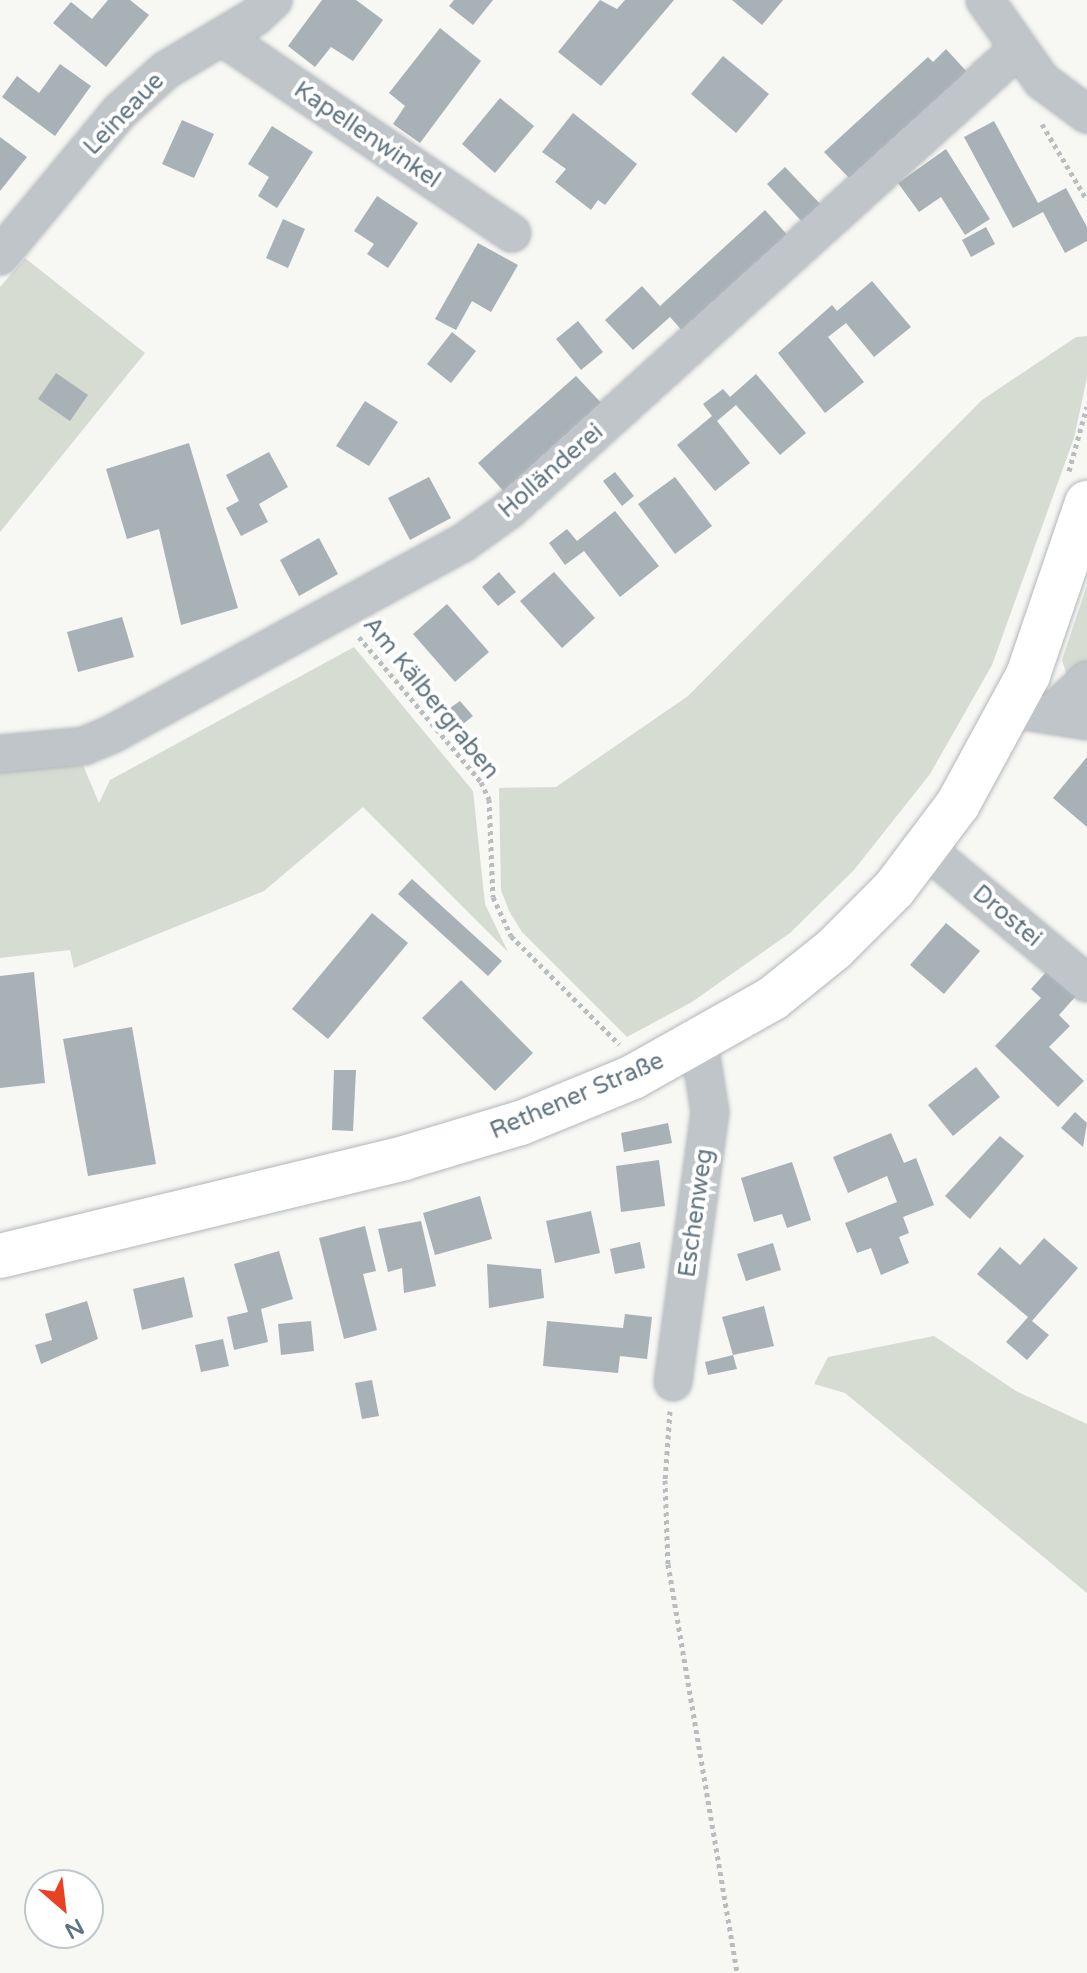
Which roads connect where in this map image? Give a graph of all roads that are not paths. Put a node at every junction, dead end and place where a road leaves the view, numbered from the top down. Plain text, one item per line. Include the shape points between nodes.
1 (273, 0) edge
2 (985, 0) edge
3 (222, 37) junction
4 (1017, 50) junction
5 (1087, 114) edge
6 (512, 233) dead end
7 (0, 256) edge
8 (1076, 493) edge
9 (1087, 680) edge
10 (1031, 712) junction
11 (1087, 721) edge
12 (0, 754) edge
13 (926, 849) junction
14 (1087, 983) edge
15 (699, 1043) junction
16 (0, 1256) edge
17 (673, 1382) road end

1 - 3 street, Leineaue
2 - 4 street
3 - 6 street, Kapellenwinkel
3 - 7 street, Leineaue via 166,70 119,112
4 - 5 street via 1042,81
4 - 12 street, Holländerei via 509,510 463,543 84,746
8 - 10 main road, Rethener Straße
9 - 10 street
10 - 11 street
10 - 13 main road, Rethener Straße
13 - 14 street, Drostei
13 - 15 main road, Rethener Straße via 834,949 773,998
15 - 16 main road, Rethener Straße via 578,1101 463,1142
15 - 17 street, Eschenweg via 710,1112

